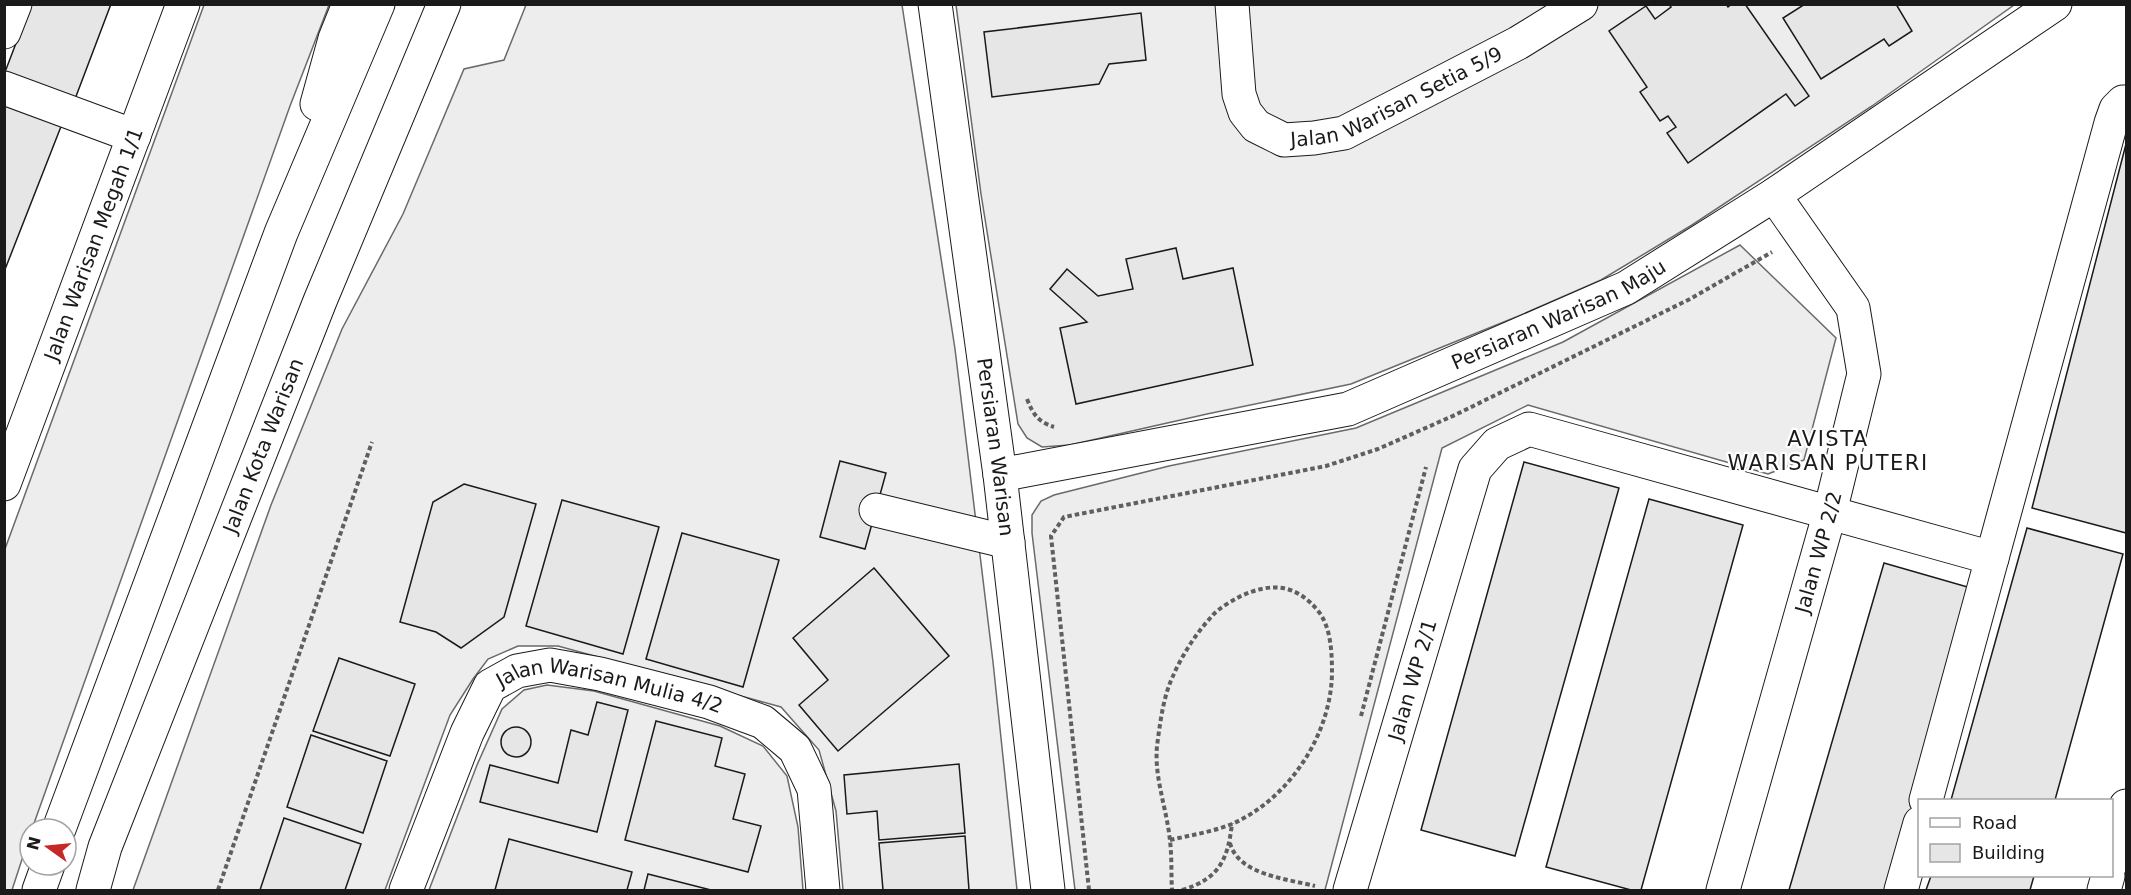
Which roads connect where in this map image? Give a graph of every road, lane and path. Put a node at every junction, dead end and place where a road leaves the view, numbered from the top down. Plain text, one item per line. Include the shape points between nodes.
1 (15, 4) edge
2 (183, 4) edge
3 (349, 4) edge
4 (378, 4) edge
5 (444, 4) edge
6 (465, 4) edge
7 (935, 4) edge
8 (1232, 4) edge
9 (1581, 4) edge
10 (2055, 4) edge
11 (4, 32) edge
12 (4, 88) edge
13 (2127, 102) edge
14 (134, 136) junction
15 (1774, 195) junction
16 (281, 233) junction
17 (320, 301) junction
18 (1026, 389) dead end
19 (1058, 428) dead end
20 (372, 442) dead end
21 (1426, 467) dead end
22 (1000, 475) junction
23 (4, 484) edge
24 (876, 510) dead end
25 (1830, 513) junction
26 (1051, 536) dead end
27 (1008, 542) junction
28 (1992, 558) junction
29 (1361, 716) dead end
30 (1927, 799) edge
31 (2127, 806) edge
32 (63, 817) edge
33 (1232, 823) junction
34 (1918, 830) edge
35 (1170, 840) junction
36 (1230, 843) junction
37 (2113, 858) edge
38 (93, 891) edge
39 (218, 891) edge
40 (406, 891) edge
41 (823, 891) edge
42 (1048, 891) edge
43 (1089, 891) edge
44 (1172, 891) edge
45 (1182, 891) edge
46 (1316, 891) edge
47 (1350, 891) edge
48 (1723, 891) edge
49 (1901, 891) edge

1 - 11 street
2 - 14 street, Jalan Warisan Megah 1/1
3 - 16 street via 335,39
4 - 16 street
5 - 17 street, Jalan Kota Warisan
6 - 17 street via 426,96
7 - 22 street, Persiaran Warisan
8 - 9 street, Jalan Warisan Setia 5/9 via 1239,94 1245,112 1256,126 1284,140 1344,133 1518,43
10 - 15 street, Persiaran Warisan Maju
12 - 14 street
13 - 28 street via 2116,109 2111,123
14 - 23 street, Jalan Warisan Megah 1/1
15 - 22 street, Persiaran Warisan Maju via 1626,288 1348,409
15 - 25 street, Jalan WP 2/2 via 1853,308 1864,374
16 - 32 street
17 - 38 street, Jalan Kota Warisan via 105,847
18 - 19 path via 1034,416
20 - 39 path
21 - 29 path
22 - 27 street, Persiaran Warisan
24 - 27 street
25 - 28 street
25 - 47 street, Jalan WP 2/1 via 1528,429 1497,444 1475,469
25 - 48 street, Jalan WP 2/2
26 - 43 path
27 - 42 street, Persiaran Warisan
28 - 30 street
31 - 37 street
33 - 35 path
33 - 35 path via 1259,808 1289,781 1307,757 1324,721 1332,685 1332,646 1320,613 1300,594 1278,586 1257,589 1214,614 1172,677 1157,750
33 - 36 path
34 - 49 street
35 - 44 path
36 - 45 path via 1215,872 1205,882
36 - 46 path via 1236,858 1251,869 1317,886
40 - 41 street, Jalan Warisan Mulia 4/2 via 467,733 490,686 517,671 550,665 709,702 763,722 795,749 814,789

